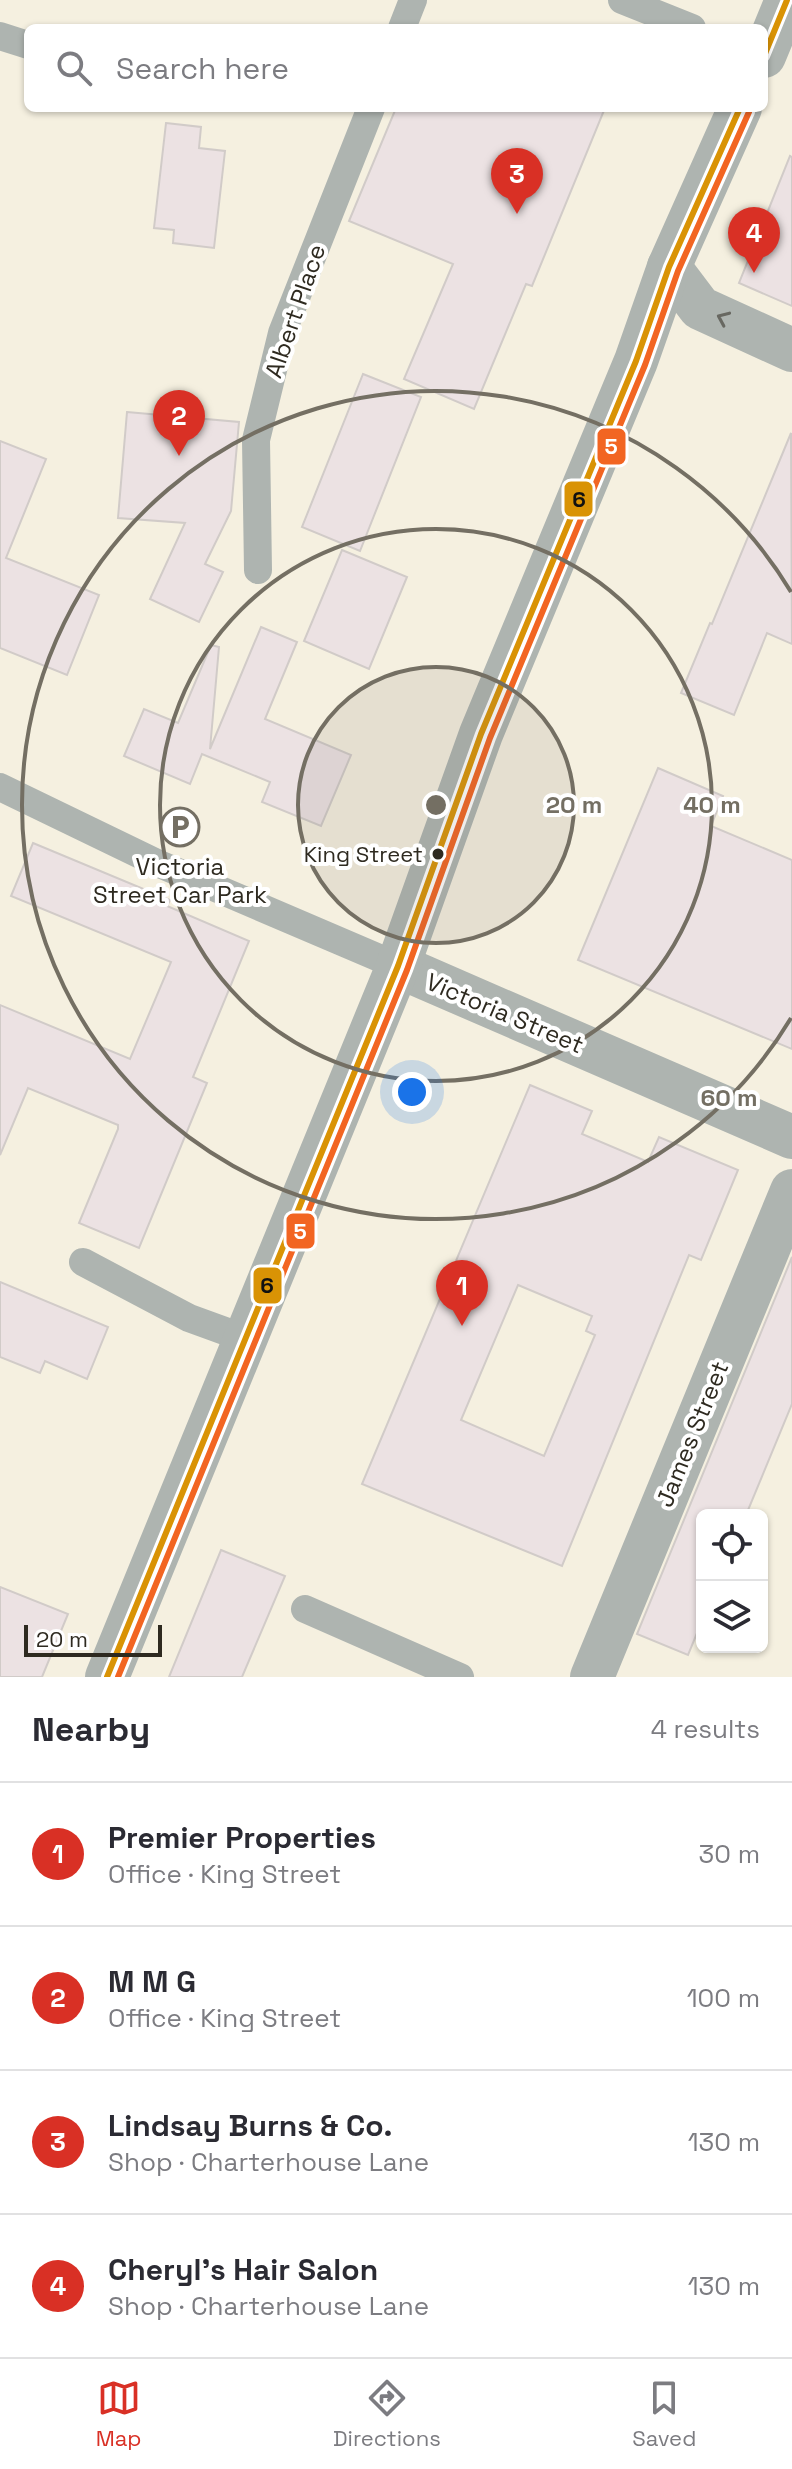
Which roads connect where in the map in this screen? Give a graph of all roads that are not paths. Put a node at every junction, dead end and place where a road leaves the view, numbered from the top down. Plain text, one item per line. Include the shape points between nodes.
1 (413, 0) edge
2 (622, 0) edge
3 (787, 0) edge
4 (404, 24) edge
5 (682, 24) edge
6 (0, 36) edge
7 (24, 44) edge
8 (768, 46) edge
9 (369, 112) edge
10 (738, 112) edge
11 (669, 267) junction
12 (792, 350) edge
13 (258, 570) dead end
14 (0, 787) edge
15 (398, 966) junction
16 (792, 1137) edge
17 (792, 1191) edge
18 (83, 1262) dead end
19 (244, 1338) junction
20 (305, 1609) dead end
21 (107, 1677) edge
22 (460, 1677) edge
23 (592, 1677) edge

1 - 4 lane
2 - 5 lane
3 - 8 street
6 - 7 lane
9 - 13 lane, Albert Place via 282,333 263,410 256,440
10 - 11 street
12 -> 11 street via 700,308
11 - 15 street via 636,361 481,734
14 - 15 lane, Victoria Street via 157,863
15 - 16 street, Victoria Street
15 - 19 street
17 - 23 street, James Street
18 - 19 lane via 189,1318
19 - 21 street
20 - 22 lane

